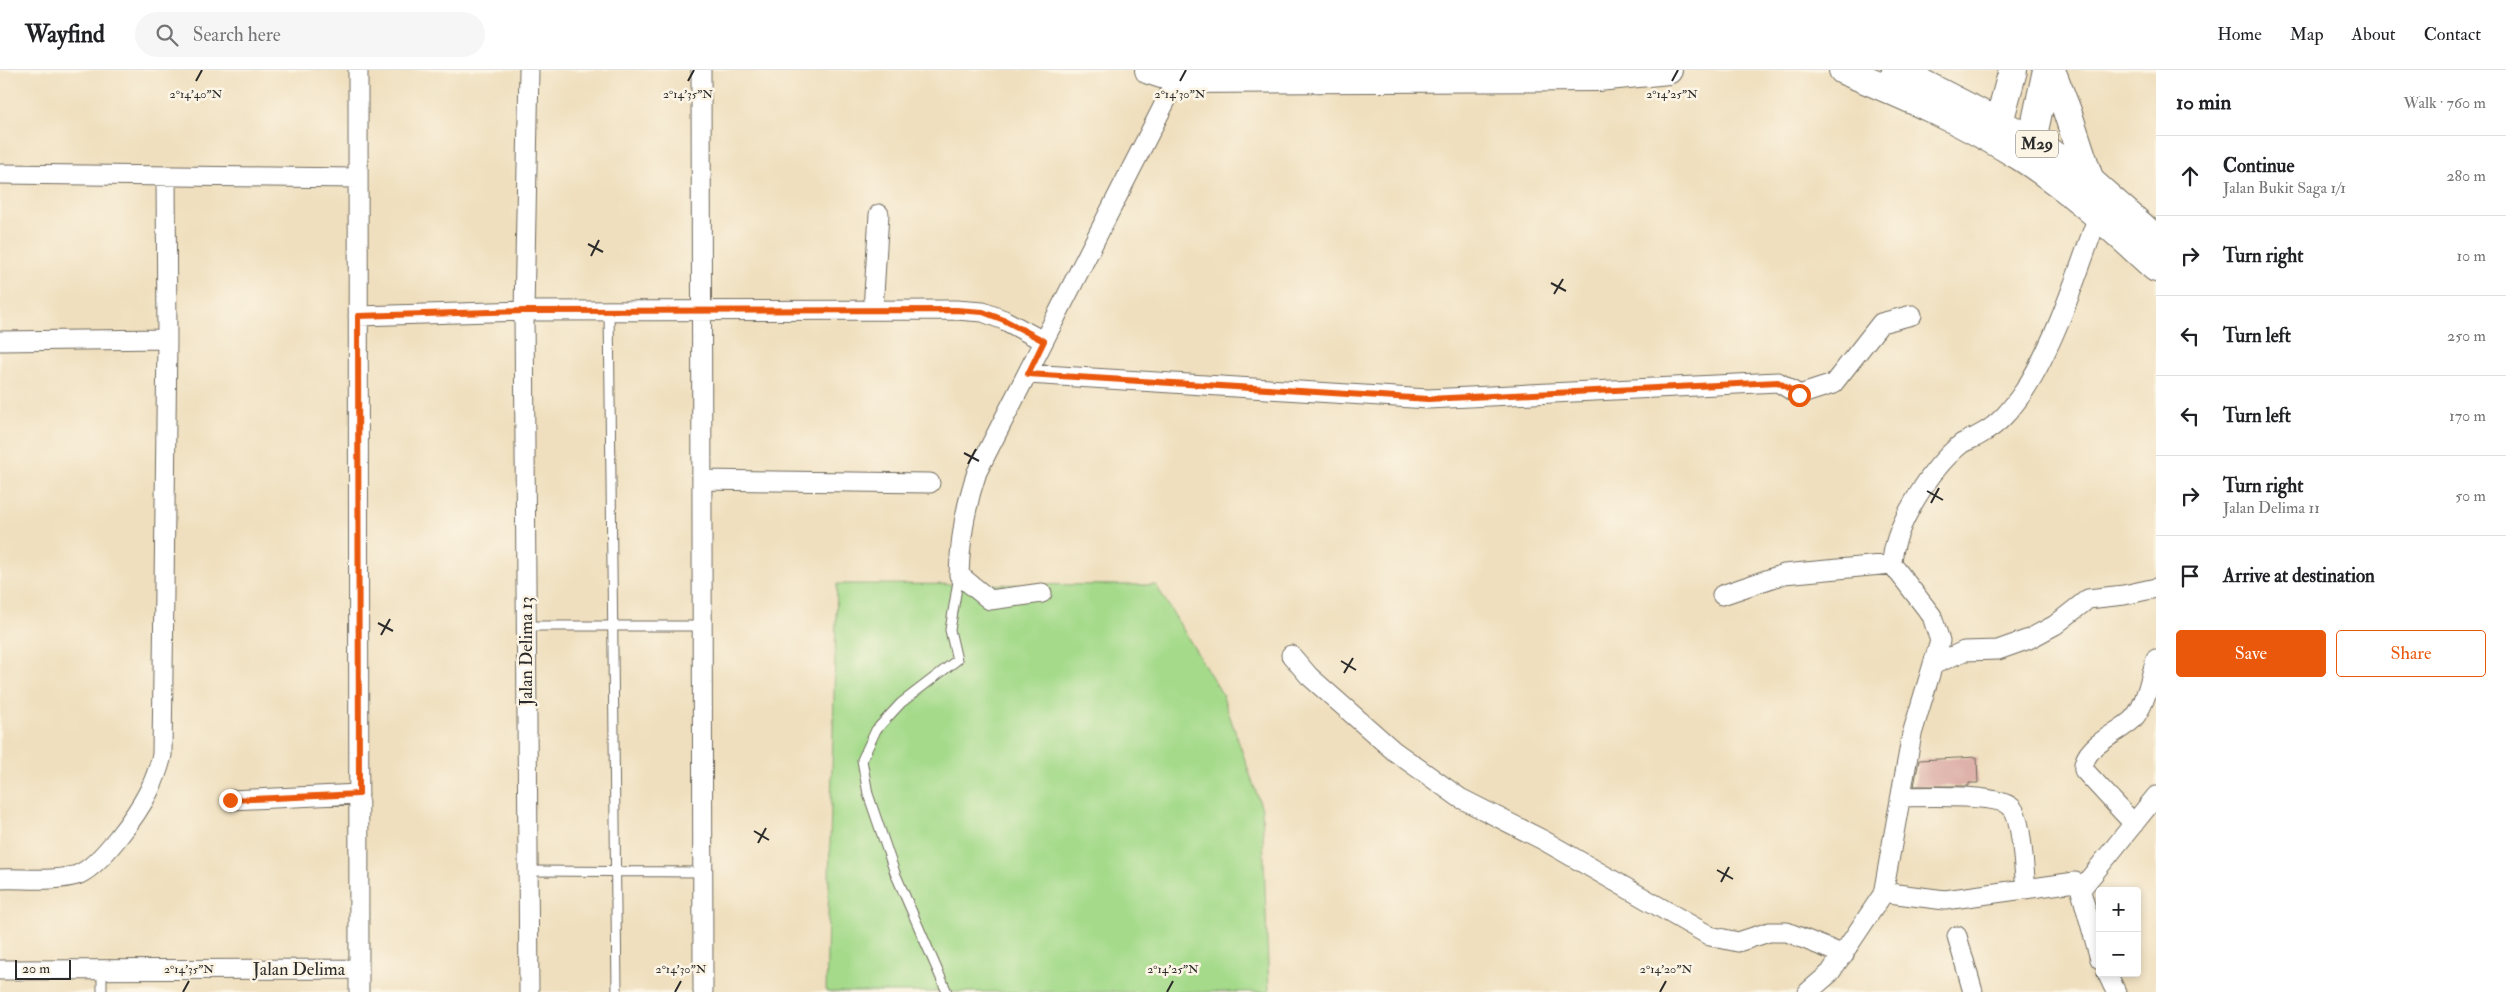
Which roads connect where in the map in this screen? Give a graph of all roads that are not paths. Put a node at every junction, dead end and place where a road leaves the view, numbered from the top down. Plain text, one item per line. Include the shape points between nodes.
1 (358, 70) edge
2 (529, 70) edge
3 (701, 70) edge
4 (1149, 70) edge
5 (1668, 70) edge
6 (1843, 70) edge
7 (2013, 70) edge
8 (2047, 70) edge
9 (2051, 70) edge
10 (1902, 71) edge
11 (1598, 74) edge
12 (1177, 79) junction
13 (1995, 130) junction
14 (2027, 149) junction
15 (0, 174) edge
16 (166, 176) junction
17 (358, 178) junction
18 (2090, 181) junction
19 (879, 214) dead end
20 (2098, 216) junction
21 (2156, 239) edge
22 (2156, 268) edge
23 (873, 310) junction
24 (524, 311) junction
25 (609, 311) junction
26 (701, 311) junction
27 (1912, 315) dead end
28 (358, 316) junction
29 (167, 339) junction
30 (0, 341) edge
31 (1044, 341) junction
32 (1028, 374) junction
33 (702, 480) junction
34 (930, 482) dead end
35 (1892, 564) junction
36 (959, 575) junction
37 (2156, 588) edge
38 (1042, 593) dead end
39 (1722, 595) dead end
40 (526, 626) junction
41 (613, 626) junction
42 (702, 626) junction
43 (1291, 655) dead end
44 (2156, 660) edge
45 (1934, 664) junction
46 (359, 794) junction
47 (1900, 796) junction
48 (2156, 796) edge
49 (230, 800) dead end
50 (2134, 824) junction
51 (528, 871) junction
52 (615, 871) junction
53 (702, 872) junction
54 (0, 879) edge
55 (2082, 888) junction
56 (2026, 889) junction
57 (1882, 894) junction
58 (1957, 936) dead end
59 (2096, 952) edge
60 (1844, 955) junction
61 (359, 969) junction
62 (0, 970) edge
63 (102, 970) junction
64 (2109, 977) edge
65 (102, 992) edge
66 (359, 992) edge
67 (528, 992) edge
68 (617, 992) edge
69 (703, 992) edge
70 (946, 992) edge
71 (1808, 992) edge
72 (1973, 992) edge
73 (2116, 992) edge

1 - 17 street
2 - 24 street, Jalan Delima 13
3 - 26 street
4 - 12 main road
5 - 11 main road
6 - 13 main road, M29
7 - 13 main road
8 - 14 main road
9 - 18 main road
10 - 13 main road, M29
11 - 12 main road
12 - 31 street
13 - 14 main road, M29
14 - 18 main road, M29
14 - 20 main road, M29
15 - 16 street
16 - 17 street
16 - 29 street
17 - 28 street
18 - 21 main road, M29
19 - 23 street
20 - 22 main road, M29
20 - 35 street via 2048,344 2025,390 1997,424 1963,442 1934,472 1915,500 1896,541
23 - 26 street
23 - 31 street via 983,312
24 - 25 street
24 - 28 street
24 - 40 street, Jalan Delima 13
25 - 26 street
25 - 41 lane
26 - 33 street
27 - 32 street via 1882,323 1833,384 1799,395 1778,382 1428,399
28 - 46 street
29 - 30 street
29 - 54 street via 163,736 157,775 148,793 94,865 66,878
31 - 32 street
32 - 36 street via 977,472 965,507
33 - 34 street
33 - 42 street
35 - 39 street via 1784,574
35 - 45 street via 1932,616 1940,641
36 - 38 street via 990,600
36 - 70 lane via 950,630 957,660 901,703 876,730 862,760 868,794 895,873
37 - 45 street via 2088,599 2055,625 2029,639 1998,650 1964,651
40 - 41 lane
40 - 51 street, Jalan Delima 13
41 - 42 lane
41 - 52 lane
42 - 53 street
43 - 60 street via 1309,676 1394,751 1460,798 1543,840 1710,936 1738,942 1769,932 1787,932
44 - 50 street via 2134,718 2088,752 2083,761 2084,770
45 - 47 street via 1912,734
46 - 49 street
46 - 61 street
47 - 56 street via 1979,797 2007,803 2014,810 2018,825
47 - 57 street
48 - 50 street
50 - 55 street
51 - 52 lane
51 - 67 street, Jalan Delima 13
52 - 53 lane
52 - 68 lane
53 - 69 street
55 - 56 street via 2074,882
55 - 59 street
56 - 57 street via 1944,900
57 - 60 street
58 - 72 street
60 - 71 street via 1830,973
61 - 63 street, Jalan Delima
61 - 66 street
62 - 63 street, Jalan Delima
63 - 65 lane
64 - 73 street

